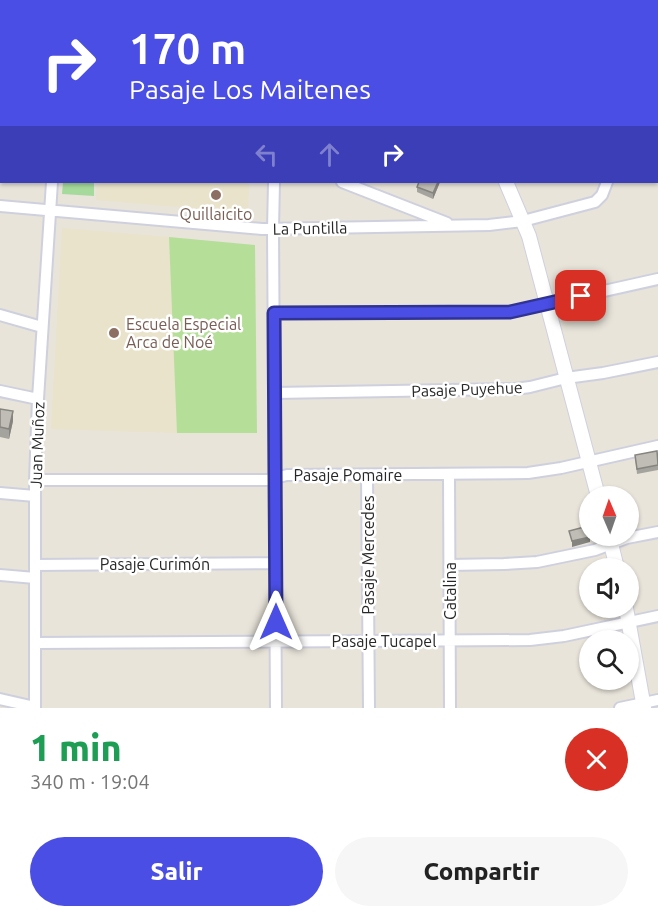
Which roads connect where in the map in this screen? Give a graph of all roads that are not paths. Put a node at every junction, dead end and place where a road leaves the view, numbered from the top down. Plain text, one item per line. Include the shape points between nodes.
1 (52, 183) edge
2 (274, 183) edge
3 (345, 183) edge
4 (506, 183) edge
5 (607, 183) edge
6 (0, 206) edge
7 (50, 210) junction
8 (523, 221) junction
9 (453, 226) junction
10 (273, 229) junction
11 (658, 279) edge
12 (547, 304) junction
13 (274, 313) junction
14 (0, 315) edge
15 (42, 327) junction
16 (658, 362) edge
17 (566, 378) junction
18 (0, 391) edge
19 (274, 393) junction
20 (38, 399) junction
21 (658, 446) edge
22 (588, 460) junction
23 (367, 475) junction
24 (449, 475) junction
25 (275, 478) junction
26 (35, 480) junction
27 (595, 486) edge
28 (0, 493) edge
29 (35, 496) junction
30 (658, 532) edge
31 (639, 536) edge
32 (601, 546) edge
33 (275, 563) junction
34 (35, 565) junction
35 (450, 565) junction
36 (0, 574) edge
37 (35, 578) junction
38 (658, 616) edge
39 (628, 618) edge
40 (629, 622) junction
41 (450, 640) junction
42 (369, 641) junction
43 (276, 642) junction
44 (35, 643) junction
45 (0, 699) edge
46 (658, 700) edge
47 (644, 706) edge
48 (35, 708) edge
49 (276, 708) edge
50 (369, 708) edge
51 (450, 708) edge
52 (620, 708) edge

1 - 7 street, Juan Muñoz
2 - 10 street
3 - 9 street
4 - 8 street
5 - 8 street, La Puntilla via 595,202
6 - 7 street, La Puntilla
7 - 10 street, La Puntilla
7 - 15 street, Juan Muñoz
8 - 9 street, La Puntilla
8 - 12 street
9 - 10 street, La Puntilla
10 - 13 street
11 - 12 street
12 - 13 street via 502,312
12 - 17 street
13 - 19 street
14 - 15 street
15 - 20 street, Juan Muñoz
16 - 17 street, Pasaje Puyehue
17 - 19 street, Pasaje Puyehue via 501,390
17 - 22 street
18 - 20 street
19 - 25 street
20 - 26 street, Juan Muñoz
21 - 22 street, Pasaje Pomaire
22 - 24 street, Pasaje Pomaire via 528,473
22 - 27 street
23 - 24 street, Pasaje Pomaire
23 - 25 street, Pasaje Pomaire
23 - 42 street, Pasaje Mercedes
24 - 35 street, Catalina
25 - 26 street, Pasaje Pomaire
25 - 33 street
26 - 29 street, Juan Muñoz
28 - 29 street
29 - 34 street, Juan Muñoz
30 - 31 street
32 - 35 street via 529,563
33 - 34 street, Pasaje Curimón
33 - 43 street
34 - 37 street, Juan Muñoz
35 - 41 street, Catalina
36 - 37 street
37 - 44 street, Juan Muñoz
38 - 40 street, Pasaje Tucapel
39 - 40 street
40 - 41 street, Pasaje Tucapel via 548,639
40 - 47 street
41 - 42 street, Pasaje Tucapel
41 - 51 street, Catalina
42 - 43 street, Pasaje Tucapel
42 - 50 street, Pasaje Mercedes
43 - 44 street, Pasaje Tucapel
43 - 49 street
44 - 48 street, Juan Muñoz
45 - 48 street
46 - 47 street
47 - 52 street

